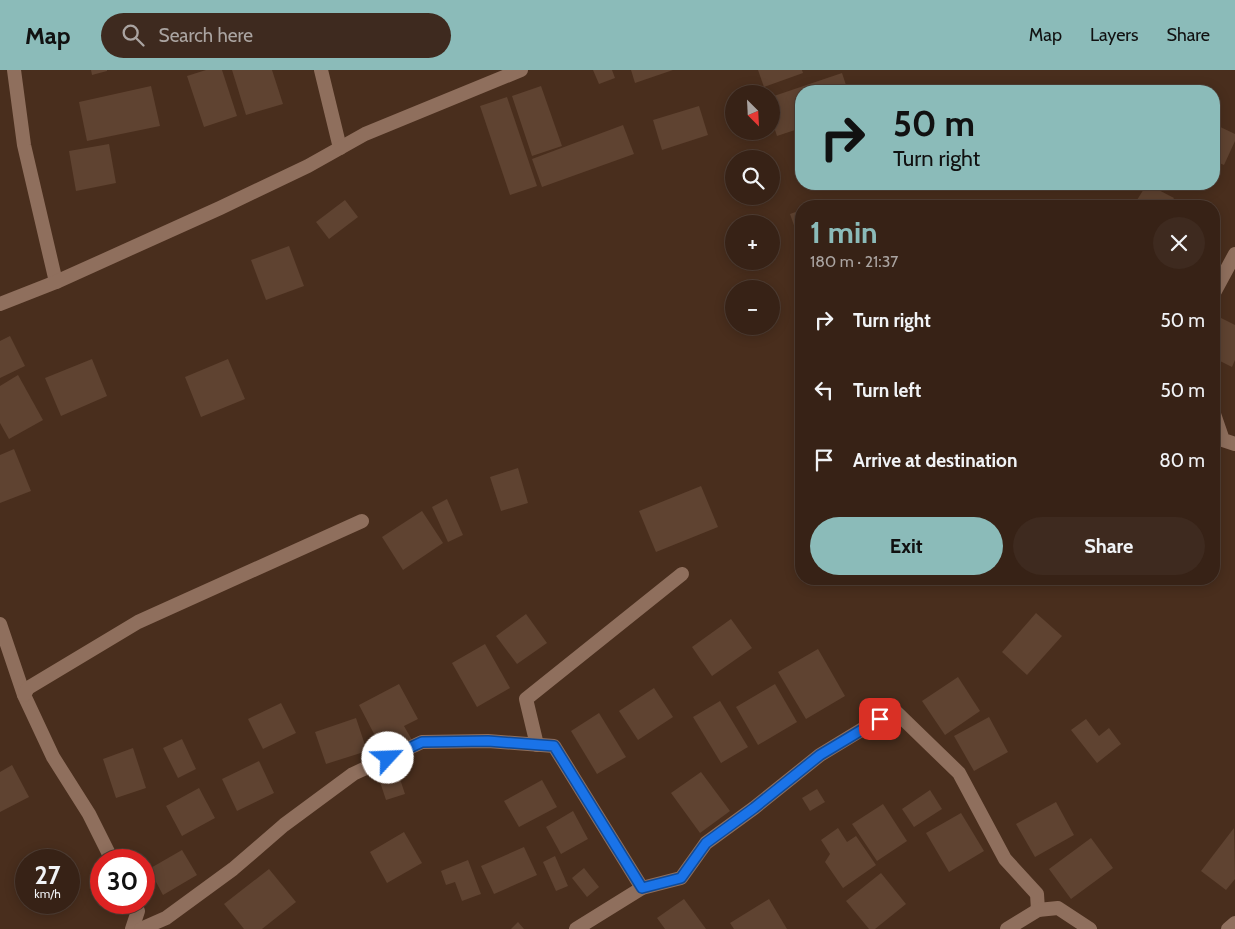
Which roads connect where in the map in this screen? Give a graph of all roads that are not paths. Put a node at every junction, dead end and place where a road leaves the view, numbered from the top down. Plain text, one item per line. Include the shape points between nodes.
1 (14, 70) edge
2 (320, 70) edge
3 (521, 70) edge
4 (340, 148) junction
5 (1235, 254) edge
6 (56, 282) junction
7 (1220, 282) edge
8 (0, 304) edge
9 (1220, 430) edge
10 (1235, 444) edge
11 (362, 521) dead end
12 (682, 574) dead end
13 (0, 624) edge
14 (24, 696) junction
15 (537, 744) junction
16 (106, 849) edge
17 (642, 888) junction
18 (1038, 910) junction
19 (137, 914) edge
20 (1235, 923) edge
21 (132, 929) edge
22 (141, 929) edge
23 (576, 929) edge
24 (1007, 929) edge
25 (1090, 929) edge
26 (1228, 929) edge

1 - 6 street via 24,145
2 - 4 street
3 - 4 street via 365,134
4 - 6 street via 220,208
5 - 7 street
6 - 8 street
9 - 10 street via 1224,440
11 - 14 street via 138,622 28,688
12 - 15 street via 526,699
13 - 14 street
14 - 16 street via 53,757
15 - 17 street via 554,746
15 - 22 street via 422,742 353,774 284,825 225,875 166,918
17 - 18 street via 681,878 706,843 820,755 894,710 959,772 1005,860 1037,894
17 - 23 street
18 - 24 street
18 - 25 street via 1058,908
19 - 21 street
20 - 26 street

